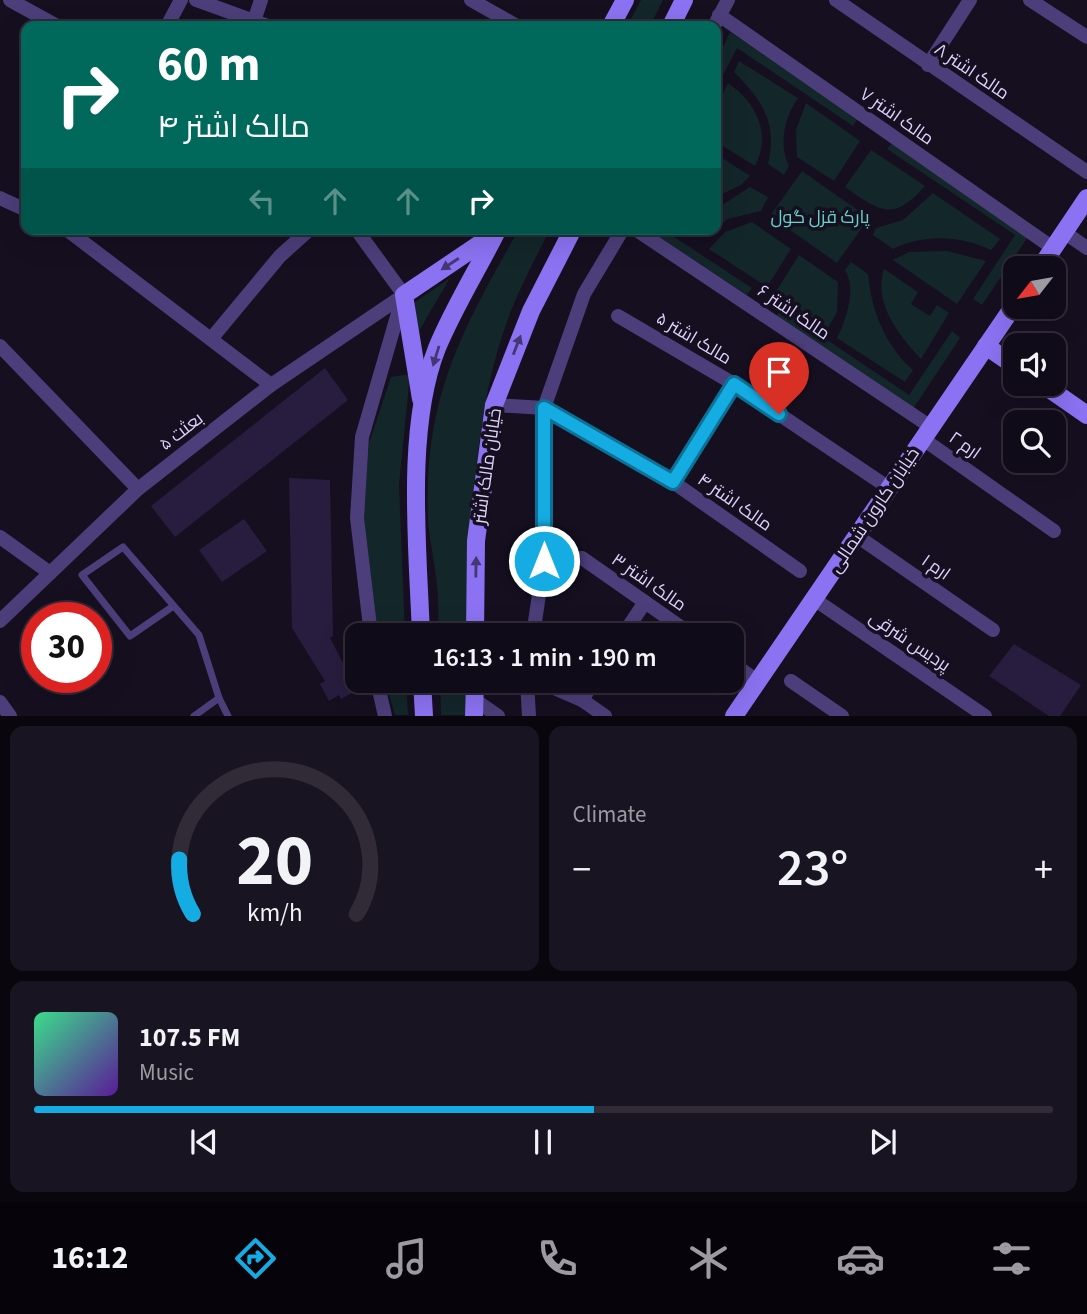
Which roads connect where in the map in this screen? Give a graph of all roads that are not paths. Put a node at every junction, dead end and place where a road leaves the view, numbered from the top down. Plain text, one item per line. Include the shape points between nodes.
1 (10, 0) edge
2 (181, 0) edge
3 (196, 0) edge
4 (261, 0) edge
5 (471, 0) edge
6 (625, 0) edge
7 (684, 0) edge
8 (727, 0) edge
9 (836, 0) edge
10 (970, 0) edge
11 (1030, 0) edge
12 (48, 21) edge
13 (169, 21) edge
14 (250, 21) edge
15 (260, 21) edge
16 (508, 21) edge
17 (614, 21) edge
18 (674, 21) edge
19 (717, 21) edge
20 (721, 24) edge
21 (1087, 37) edge
22 (928, 65) junction
23 (1087, 172) edge
24 (0, 198) edge
25 (1087, 198) edge
26 (21, 207) edge
27 (1063, 232) junction
28 (74, 235) edge
29 (303, 235) edge
30 (360, 235) edge
31 (491, 235) edge
32 (495, 235) edge
33 (570, 235) edge
34 (619, 235) edge
35 (644, 235) edge
36 (1053, 248) junction
37 (1087, 248) edge
38 (1048, 256) edge
39 (404, 295) junction
40 (618, 316) dead end
41 (1005, 319) edge
42 (211, 340) junction
43 (0, 346) edge
44 (986, 346) junction
45 (1003, 358) edge
46 (734, 384) junction
47 (271, 386) junction
48 (1060, 396) edge
49 (494, 405) junction
50 (544, 408) junction
51 (422, 409) junction
52 (1087, 415) edge
53 (927, 433) junction
54 (673, 482) junction
55 (889, 488) junction
56 (138, 489) junction
57 (1054, 531) dead end
58 (857, 536) junction
59 (0, 537) edge
60 (544, 561) junction
61 (800, 570) dead end
62 (50, 573) junction
63 (814, 599) junction
64 (645, 602) junction
65 (172, 607) junction
66 (0, 621) edge
67 (370, 623) edge
68 (421, 623) edge
69 (475, 623) edge
70 (535, 623) edge
71 (631, 623) edge
72 (675, 623) edge
73 (993, 630) dead end
74 (744, 672) edge
75 (757, 681) junction
76 (790, 681) dead end
77 (380, 693) edge
78 (423, 693) edge
79 (528, 693) edge
80 (566, 693) edge
81 (586, 693) edge
82 (219, 698) junction
83 (582, 700) junction
84 (0, 702) edge
85 (474, 708) edge
86 (10, 716) edge
87 (194, 716) edge
88 (228, 716) edge
89 (385, 716) edge
90 (424, 716) edge
91 (498, 716) edge
92 (529, 716) edge
93 (605, 716) edge
94 (734, 716) edge
95 (842, 716) edge
96 (985, 716) edge

1 - 12 street
2 - 13 street
3 - 14 street
4 - 15 street
5 - 16 street
6 - 17 main road
7 - 18 main road
8 - 19 street
9 - 22 street, مالک اشتر ۸
10 - 22 street
11 - 21 street
20 - 36 street, مالک اشتر ۷
22 - 23 street, مالک اشتر ۸
24 - 26 street
25 - 27 main road
27 - 36 main road
27 - 37 street
28 - 42 street
29 - 42 street via 280,256
30 - 39 street
31 -> 39 main road
32 -> 51 main road via 436,350
49 -> 33 main road, خیابان مالک اشتر via 531,311
34 - 50 street via 584,294
35 - 53 street, مالک اشتر ۶
36 - 38 main road
39 - 47 street, بعثت ۵
39 - 51 main road
39 - 67 street via 362,438 357,519
40 - 46 street, مالک اشتر ۵
41 - 44 main road, خیابان کارون شمالی
42 - 47 street
43 - 56 street
44 - 45 main road
44 - 53 main road, خیابان کارون شمالی
46 - 54 street
46 - 55 street, مالک اشتر ۵
47 - 56 street, بعثت ۵
48 - 52 main road
49 - 50 street, مالک اشتر ۴
69 -> 49 main road, خیابان مالک اشتر via 476,541
50 - 54 street, مالک اشتر ۴
50 - 60 street
51 - 68 main road via 416,497
53 - 55 main road, خیابان کارون شمالی
53 - 57 street, ارم ۲
54 - 61 street, مالک اشتر ۴
55 - 58 main road, خیابان کارون شمالی
56 - 62 street, بعثت ۵
58 - 63 main road, خیابان کارون شمالی
58 - 73 street, ارم ۱
59 - 62 street
60 - 64 street, مالک اشتر ۳ via 582,558
60 - 70 street
62 - 66 street, بعثت ۵
63 - 75 main road, خیابان کارون شمالی
63 - 96 street, پردیس شرقی
64 - 71 street
64 - 72 street, مالک اشتر ۳
65 - 65 lane via 130,636 82,575 123,547
65 - 82 lane via 199,635
74 - 75 street
75 - 94 main road, خیابان کارون شمالی
76 - 95 street
77 - 89 street
78 - 90 main road
79 - 92 street
80 - 83 street
81 - 83 street
82 - 87 lane
82 - 88 lane
83 - 93 street
84 - 86 street
85 - 91 street

